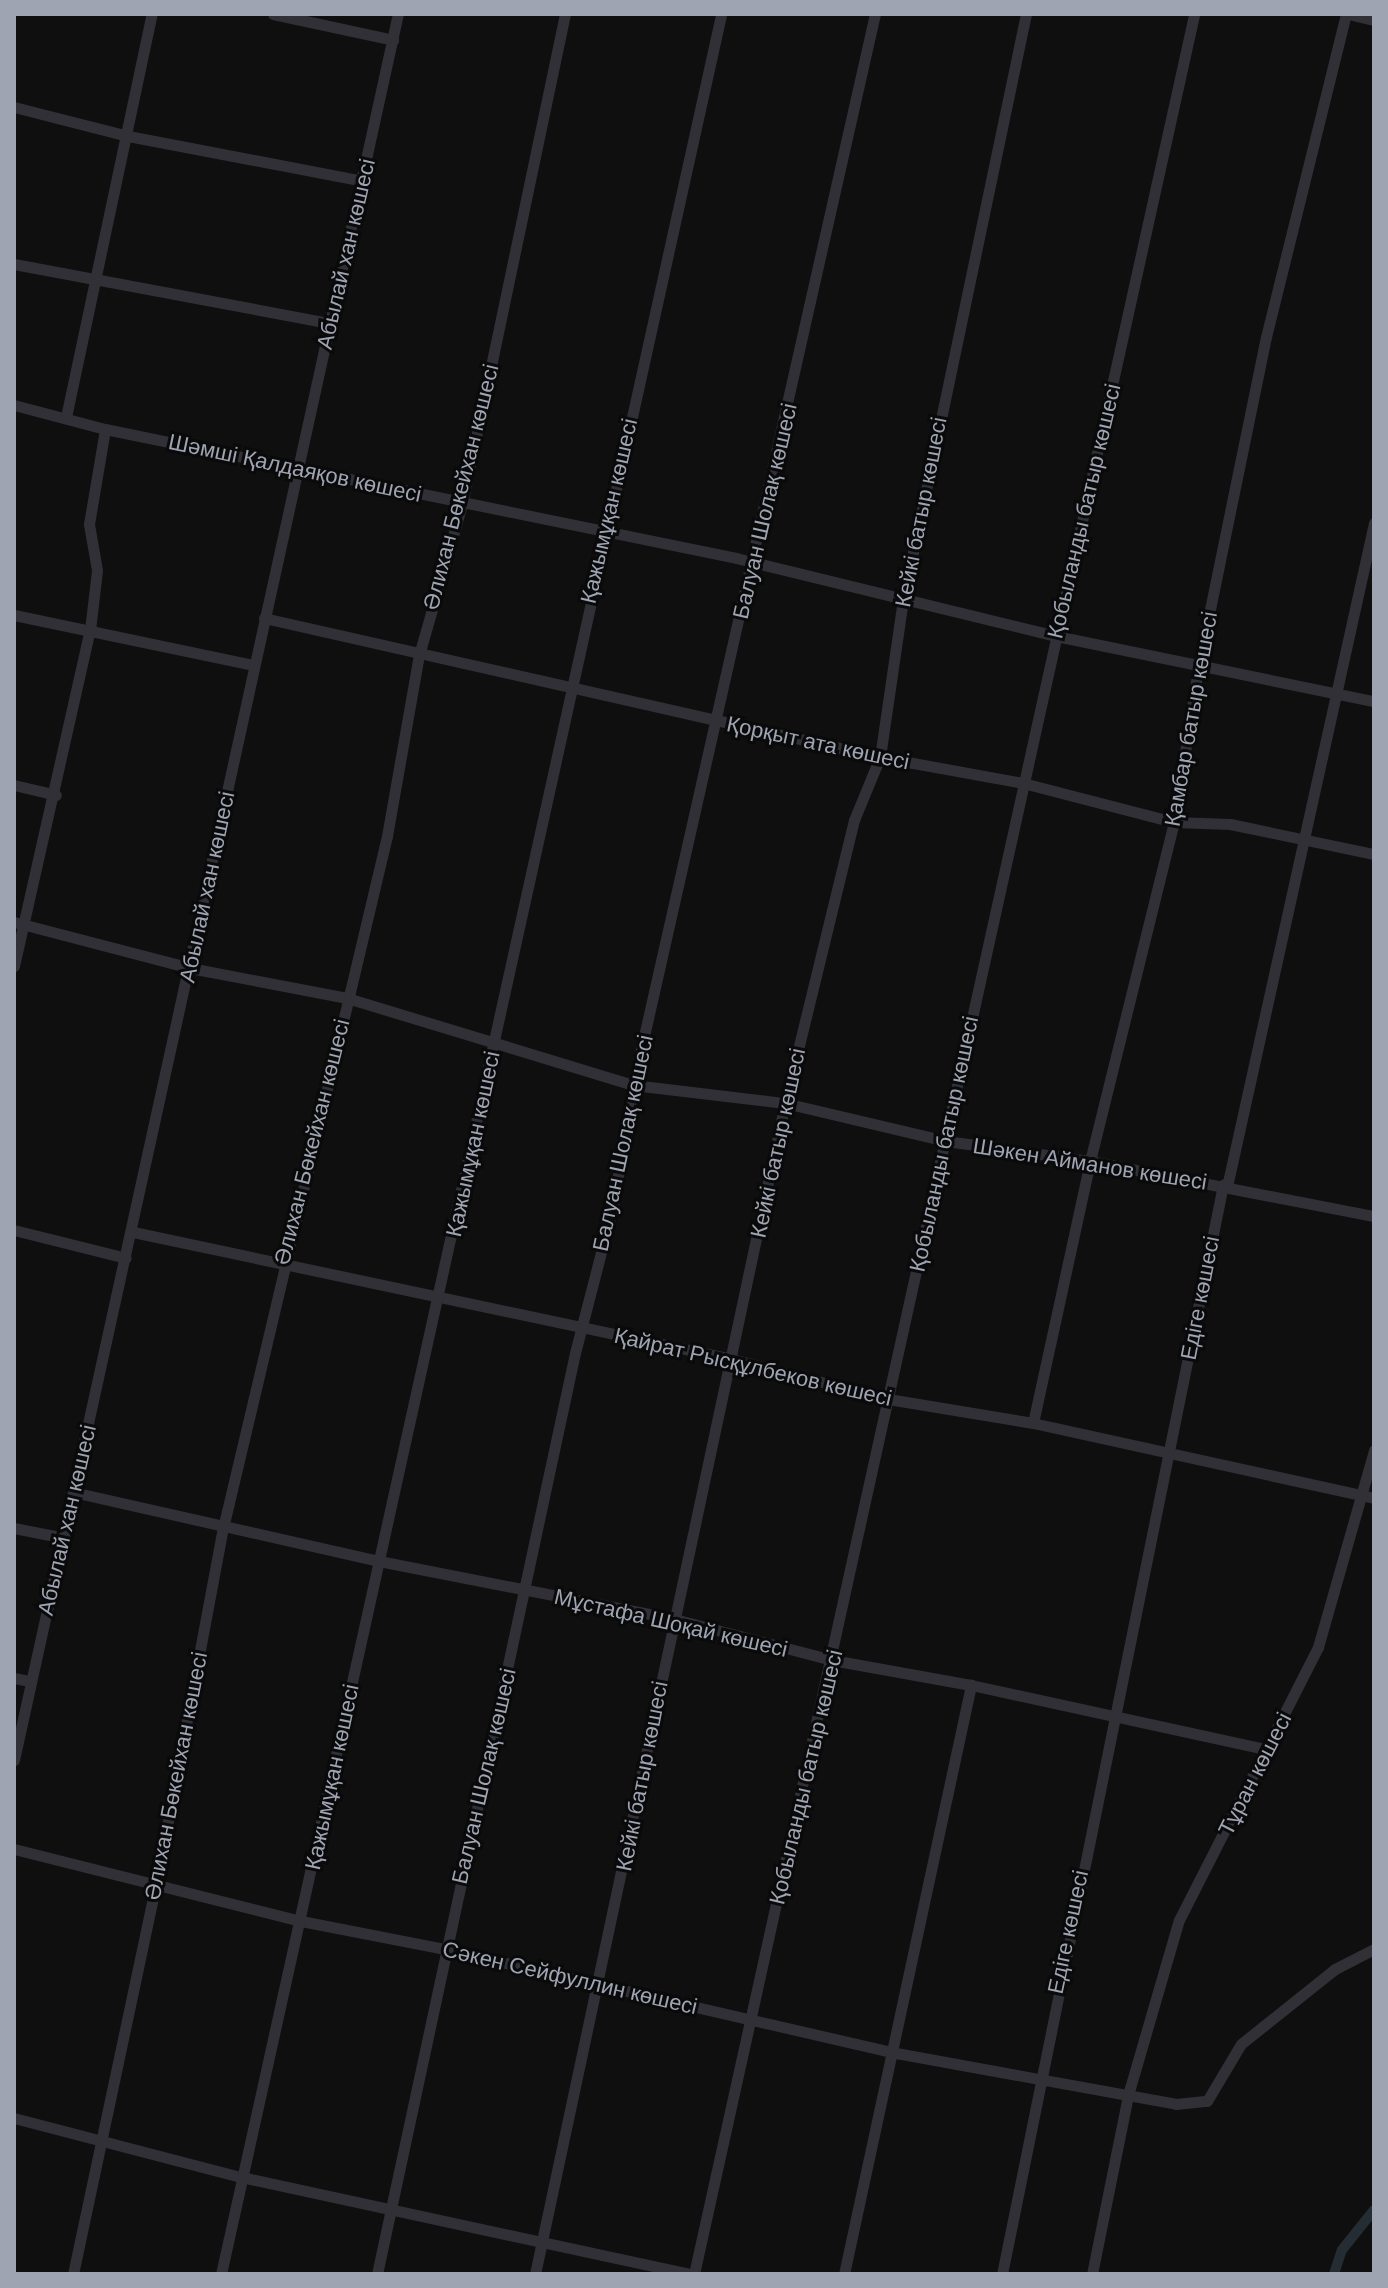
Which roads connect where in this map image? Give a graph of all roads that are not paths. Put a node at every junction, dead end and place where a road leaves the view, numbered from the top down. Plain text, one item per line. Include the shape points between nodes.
1 (152, 14) edge
2 (273, 14) edge
3 (398, 14) edge
4 (565, 14) edge
5 (721, 14) edge
6 (875, 14) edge
7 (1026, 14) edge
8 (1194, 14) edge
9 (1347, 14) edge
10 (1374, 20) edge
11 (393, 40) junction
12 (14, 107) edge
13 (128, 136) junction
14 (363, 181) junction
15 (14, 264) edge
16 (98, 280) junction
17 (330, 323) junction
18 (14, 405) edge
19 (66, 417) junction
20 (105, 429) junction
21 (299, 468) junction
22 (462, 504) junction
23 (1374, 523) edge
24 (604, 532) junction
25 (754, 565) junction
26 (903, 600) junction
27 (14, 615) edge
28 (264, 618) junction
29 (90, 630) junction
30 (1056, 636) junction
31 (419, 655) junction
32 (1199, 663) junction
33 (254, 665) junction
34 (571, 688) junction
35 (1338, 692) junction
36 (1374, 701) edge
37 (718, 721) junction
38 (880, 757) junction
39 (1023, 783) junction
40 (14, 785) edge
41 (56, 795) junction
42 (1174, 822) junction
43 (1306, 840) junction
44 (1374, 854) edge
45 (19, 923) edge
46 (14, 966) edge
47 (190, 968) junction
48 (347, 998) junction
49 (494, 1044) junction
50 (633, 1085) junction
51 (785, 1103) junction
52 (946, 1141) junction
53 (1090, 1161) junction
54 (1223, 1185) junction
55 (1374, 1216) edge
56 (14, 1230) edge
57 (133, 1232) junction
58 (126, 1258) junction
59 (283, 1264) junction
60 (440, 1298) junction
61 (582, 1328) junction
62 (732, 1359) junction
63 (888, 1399) junction
64 (1033, 1423) junction
65 (1374, 1450) edge
66 (1169, 1456) junction
67 (73, 1492) junction
68 (1369, 1497) edge
69 (14, 1528) edge
70 (223, 1528) junction
71 (65, 1538) junction
72 (379, 1561) junction
73 (525, 1591) junction
74 (674, 1619) junction
75 (832, 1660) junction
76 (14, 1678) edge
77 (30, 1681) junction
78 (971, 1685) junction
79 (1113, 1714) junction
80 (1269, 1750) junction
81 (14, 1760) edge
82 (14, 1849) edge
83 (156, 1885) junction
84 (301, 1921) junction
85 (445, 1949) junction
86 (1374, 1949) edge
87 (599, 1987) junction
88 (752, 2018) junction
89 (896, 2053) junction
90 (1038, 2077) junction
91 (1128, 2095) junction
92 (14, 2118) edge
93 (104, 2138) junction
94 (241, 2177) junction
95 (392, 2208) junction
96 (541, 2242) junction
97 (73, 2274) edge
98 (221, 2274) edge
99 (377, 2274) edge
100 (535, 2274) edge
101 (692, 2274) edge
102 (844, 2274) edge
103 (1002, 2274) edge
104 (1092, 2274) edge

1 - 13 street
2 - 11 street
3 - 11 street, Абылай хан көшесі
4 - 22 street, Әлихан Бөкейхан көшесі
5 - 24 street, Қажымұқан көшесі
6 - 25 street, Балуан Шолақ көшесі
7 - 26 street, Кейкі батыр көшесі
8 - 30 street, Қобыланды батыр көшесі
9 - 10 street
9 - 32 street, Қамбар батыр көшесі via 1266,337
11 - 14 street, Абылай хан көшесі
12 - 13 street
13 - 14 street
13 - 16 street
14 - 17 street, Абылай хан көшесі
15 - 16 street
16 - 17 street
16 - 19 street
17 - 21 street, Абылай хан көшесі
18 - 19 street, Шәмші Қалдаяқов көшесі
19 - 20 street, Шәмші Қалдаяқов көшесі
20 - 21 street, Шәмші Қалдаяқов көшесі
20 - 29 street via 90,516 97,570
21 - 22 street, Шәмші Қалдаяқов көшесі
21 - 28 street, Абылай хан көшесі
22 - 24 street, Шәмші Қалдаяқов көшесі
22 - 31 street, Әлихан Бөкейхан көшесі
23 - 35 street, Едіге көшесі
24 - 25 street, Шәмші Қалдаяқов көшесі
24 - 34 street, Қажымұқан көшесі
25 - 26 street, Шәмші Қалдаяқов көшесі
25 - 37 street, Балуан Шолақ көшесі
26 - 30 street, Шәмші Қалдаяқов көшесі
26 - 38 street, Кейкі батыр көшесі
27 - 29 street
28 - 31 street, Қорқыт ата көшесі
28 - 33 street, Абылай хан көшесі
29 - 33 street
29 - 41 street
30 - 32 street, Шәмші Қалдаяқов көшесі
30 - 39 street, Қобыланды батыр көшесі
31 - 34 street, Қорқыт ата көшесі
31 - 48 street, Әлихан Бөкейхан көшесі via 387,836
32 - 35 street, Шәмші Қалдаяқов көшесі
32 - 42 street, Қамбар батыр көшесі
33 - 47 street, Абылай хан көшесі
34 - 37 street, Қорқыт ата көшесі
34 - 49 street, Қажымұқан көшесі
35 - 36 street, Шәмші Қалдаяқов көшесі
35 - 43 street, Едіге көшесі
37 - 38 street, Қорқыт ата көшесі
37 - 50 street, Балуан Шолақ көшесі
38 - 39 street, Қорқыт ата көшесі
38 - 51 street, Кейкі батыр көшесі via 854,820
39 - 42 street, Қорқыт ата көшесі
39 - 52 street, Қобыланды батыр көшесі
40 - 41 street
41 - 45 street
42 - 43 street, Қорқыт ата көшесі via 1230,824
42 - 53 street, Қамбар батыр көшесі
43 - 44 street, Қорқыт ата көшесі
43 - 54 street, Едіге көшесі via 1228,1182
45 - 46 street
45 - 47 street, Шәкен Айманов көшесі
47 - 48 street, Шәкен Айманов көшесі
47 - 57 street, Абылай хан көшесі
48 - 49 street, Шәкен Айманов көшесі
48 - 59 street, Әлихан Бөкейхан көшесі
49 - 50 street, Шәкен Айманов көшесі
49 - 60 street, Қажымұқан көшесі
50 - 51 street, Шәкен Айманов көшесі
50 - 61 street, Балуан Шолақ көшесі via 613,1206
51 - 52 street, Шәкен Айманов көшесі
51 - 62 street, Кейкі батыр көшесі
52 - 53 street, Шәкен Айманов көшесі
52 - 63 street, Қобыланды батыр көшесі
53 - 54 street, Шәкен Айманов көшесі
53 - 64 street, Қамбар батыр көшесі
54 - 55 street, Шәкен Айманов көшесі
54 - 66 street, Едіге көшесі
56 - 58 street
57 - 58 street, Абылай хан көшесі
57 - 59 street, Қайрат Рысқұлбеков көшесі
58 - 67 street, Абылай хан көшесі
59 - 60 street, Қайрат Рысқұлбеков көшесі
59 - 70 street, Әлихан Бөкейхан көшесі
60 - 61 street, Қайрат Рысқұлбеков көшесі
60 - 72 street, Қажымұқан көшесі
61 - 62 street, Қайрат Рысқұлбеков көшесі
61 - 73 street, Балуан Шолақ көшесі
62 - 63 street, Қайрат Рысқұлбеков көшесі
62 - 74 street, Кейкі батыр көшесі
63 - 64 street, Қайрат Рысқұлбеков көшесі
63 - 75 street, Қобыланды батыр көшесі
64 - 66 street, Қайрат Рысқұлбеков көшесі
65 - 68 street, Тұран көшесі
66 - 68 street, Қайрат Рысқұлбеков көшесі
66 - 79 street, Едіге көшесі
67 - 70 street, Мұстафа Шоқай көшесі
67 - 71 street, Абылай хан көшесі
68 - 80 street, Тұран көшесі via 1318,1647
69 - 71 street
70 - 72 street, Мұстафа Шоқай көшесі
70 - 83 street, Әлихан Бөкейхан көшесі
71 - 77 street, Абылай хан көшесі
72 - 73 street, Мұстафа Шоқай көшесі
72 - 84 street, Қажымұқан көшесі
73 - 74 street, Мұстафа Шоқай көшесі
73 - 85 street, Балуан Шолақ көшесі
74 - 75 street, Мұстафа Шоқай көшесі
74 - 87 street, Кейкі батыр көшесі
75 - 78 street, Мұстафа Шоқай көшесі
75 - 88 street, Қобыланды батыр көшесі
76 - 77 street
77 - 81 street, Абылай хан көшесі
78 - 79 street, Мұстафа Шоқай көшесі
78 - 89 street
79 - 80 street, Мұстафа Шоқай көшесі
79 - 90 street, Едіге көшесі
80 - 91 street, Тұран көшесі via 1179,1920
82 - 83 street, Сәкен Сейфуллин көшесі
83 - 84 street, Сәкен Сейфуллин көшесі
83 - 93 street, Әлихан Бөкейхан көшесі
84 - 85 street, Сәкен Сейфуллин көшесі
84 - 94 street, Қажымұқан көшесі
85 - 87 street, Сәкен Сейфуллин көшесі
85 - 95 street, Балуан Шолақ көшесі
86 - 91 street, Сәкен Сейфуллин көшесі via 1335,1969 1241,2044 1207,2101 1176,2104
87 - 88 street, Сәкен Сейфуллин көшесі
87 - 96 street, Кейкі батыр көшесі
88 - 89 street, Сәкен Сейфуллин көшесі
88 - 101 street, Қобыланды батыр көшесі
89 - 90 street, Сәкен Сейфуллин көшесі
89 - 102 street
90 - 91 street, Сәкен Сейфуллин көшесі
90 - 103 street, Едіге көшесі
91 - 104 street, Тұран көшесі
92 - 93 street
93 - 94 street
93 - 97 street, Әлихан Бөкейхан көшесі
94 - 95 street
94 - 98 street, Қажымұқан көшесі
95 - 96 street
95 - 99 street, Балуан Шолақ көшесі
96 - 100 street, Кейкі батыр көшесі
96 - 101 street

